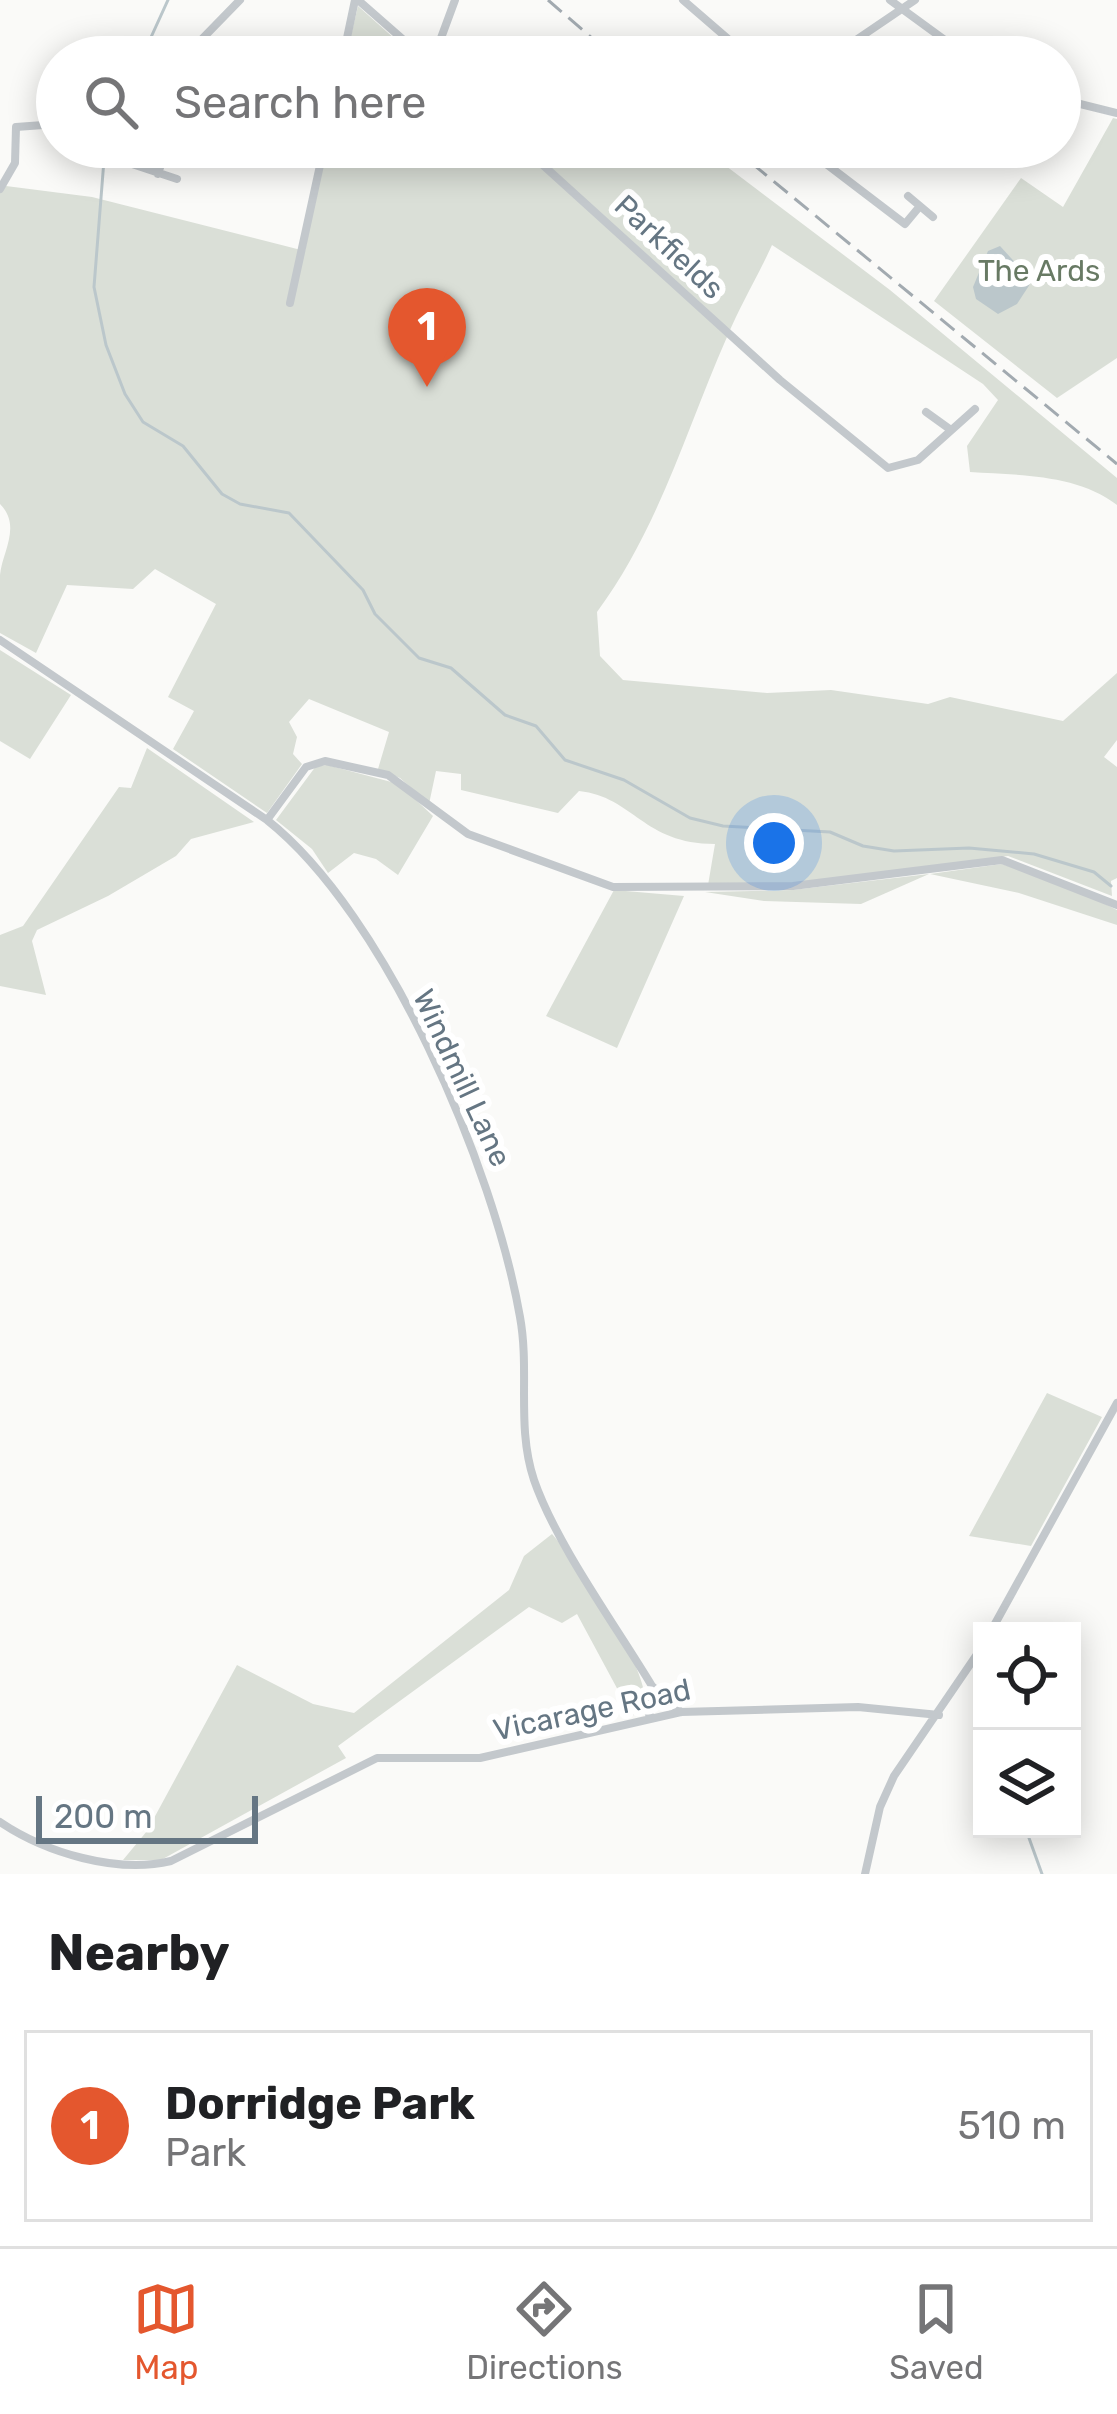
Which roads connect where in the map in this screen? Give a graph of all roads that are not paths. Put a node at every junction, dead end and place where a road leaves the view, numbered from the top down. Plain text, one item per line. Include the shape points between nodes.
1 (240, 0) edge
2 (356, 0) edge
3 (454, 0) edge
4 (683, 0) edge
5 (890, 0) edge
6 (915, 0) edge
7 (901, 10) junction
8 (205, 36) edge
9 (348, 36) edge
10 (398, 36) edge
11 (441, 36) edge
12 (725, 36) edge
13 (862, 36) edge
14 (938, 36) edge
15 (1081, 104) edge
16 (1117, 113) edge
17 (14, 116) dead end
18 (36, 126) edge
19 (16, 128) junction
20 (142, 168) edge
21 (160, 168) edge
22 (319, 168) edge
23 (547, 168) edge
24 (832, 168) edge
25 (158, 174) junction
26 (177, 179) dead end
27 (0, 189) edge
28 (908, 196) dead end
29 (920, 206) junction
30 (933, 217) dead end
31 (290, 303) dead end
32 (975, 410) dead end
33 (926, 412) dead end
34 (951, 430) junction
35 (0, 640) edge
36 (267, 820) junction
37 (1117, 905) edge
38 (1117, 1403) edge
39 (996, 1622) edge
40 (973, 1661) edge
41 (652, 1686) junction
42 (681, 1712) junction
43 (918, 1713) junction
44 (939, 1715) junction
45 (649, 1718) junction
46 (926, 1731) junction
47 (0, 1822) edge
48 (171, 1861) junction
49 (143, 1866) junction
50 (154, 1874) edge
51 (166, 1874) edge
52 (865, 1874) edge

1 - 8 street
2 - 9 street
2 - 10 street
3 - 11 street
4 - 12 street
5 - 7 street
6 - 7 street
7 - 13 street
7 - 14 street
15 - 16 street
17 - 19 street
18 - 19 street
19 - 27 street via 15,163
20 - 25 street
21 - 25 street
22 - 31 street
23 - 34 street, Parkfields via 888,468 918,460
24 - 29 street via 905,224
25 - 26 street
28 - 29 street
29 - 30 street
32 - 34 street
33 - 34 street
35 - 36 street, Windmill Lane
36 - 37 street via 306,767 325,761 388,775 468,834 613,887 793,886 1002,860
36 - 41 street, Windmill Lane via 307,852 350,913 481,1162 521,1320 523,1437 535,1483
38 - 39 street
40 - 44 street
41 - 42 street, Windmill Lane
41 - 45 street
42 - 43 street, Vicarage Road
42 - 45 street, Vicarage Road
43 - 44 street, Vicarage Road
43 - 46 street
44 - 46 street
45 - 48 street, Vicarage Road via 492,1756 377,1758
46 - 52 street via 880,1807
47 - 49 street, Vicarage Road via 55,1850
48 - 49 street, Vicarage Road
48 - 51 street
49 - 50 street

